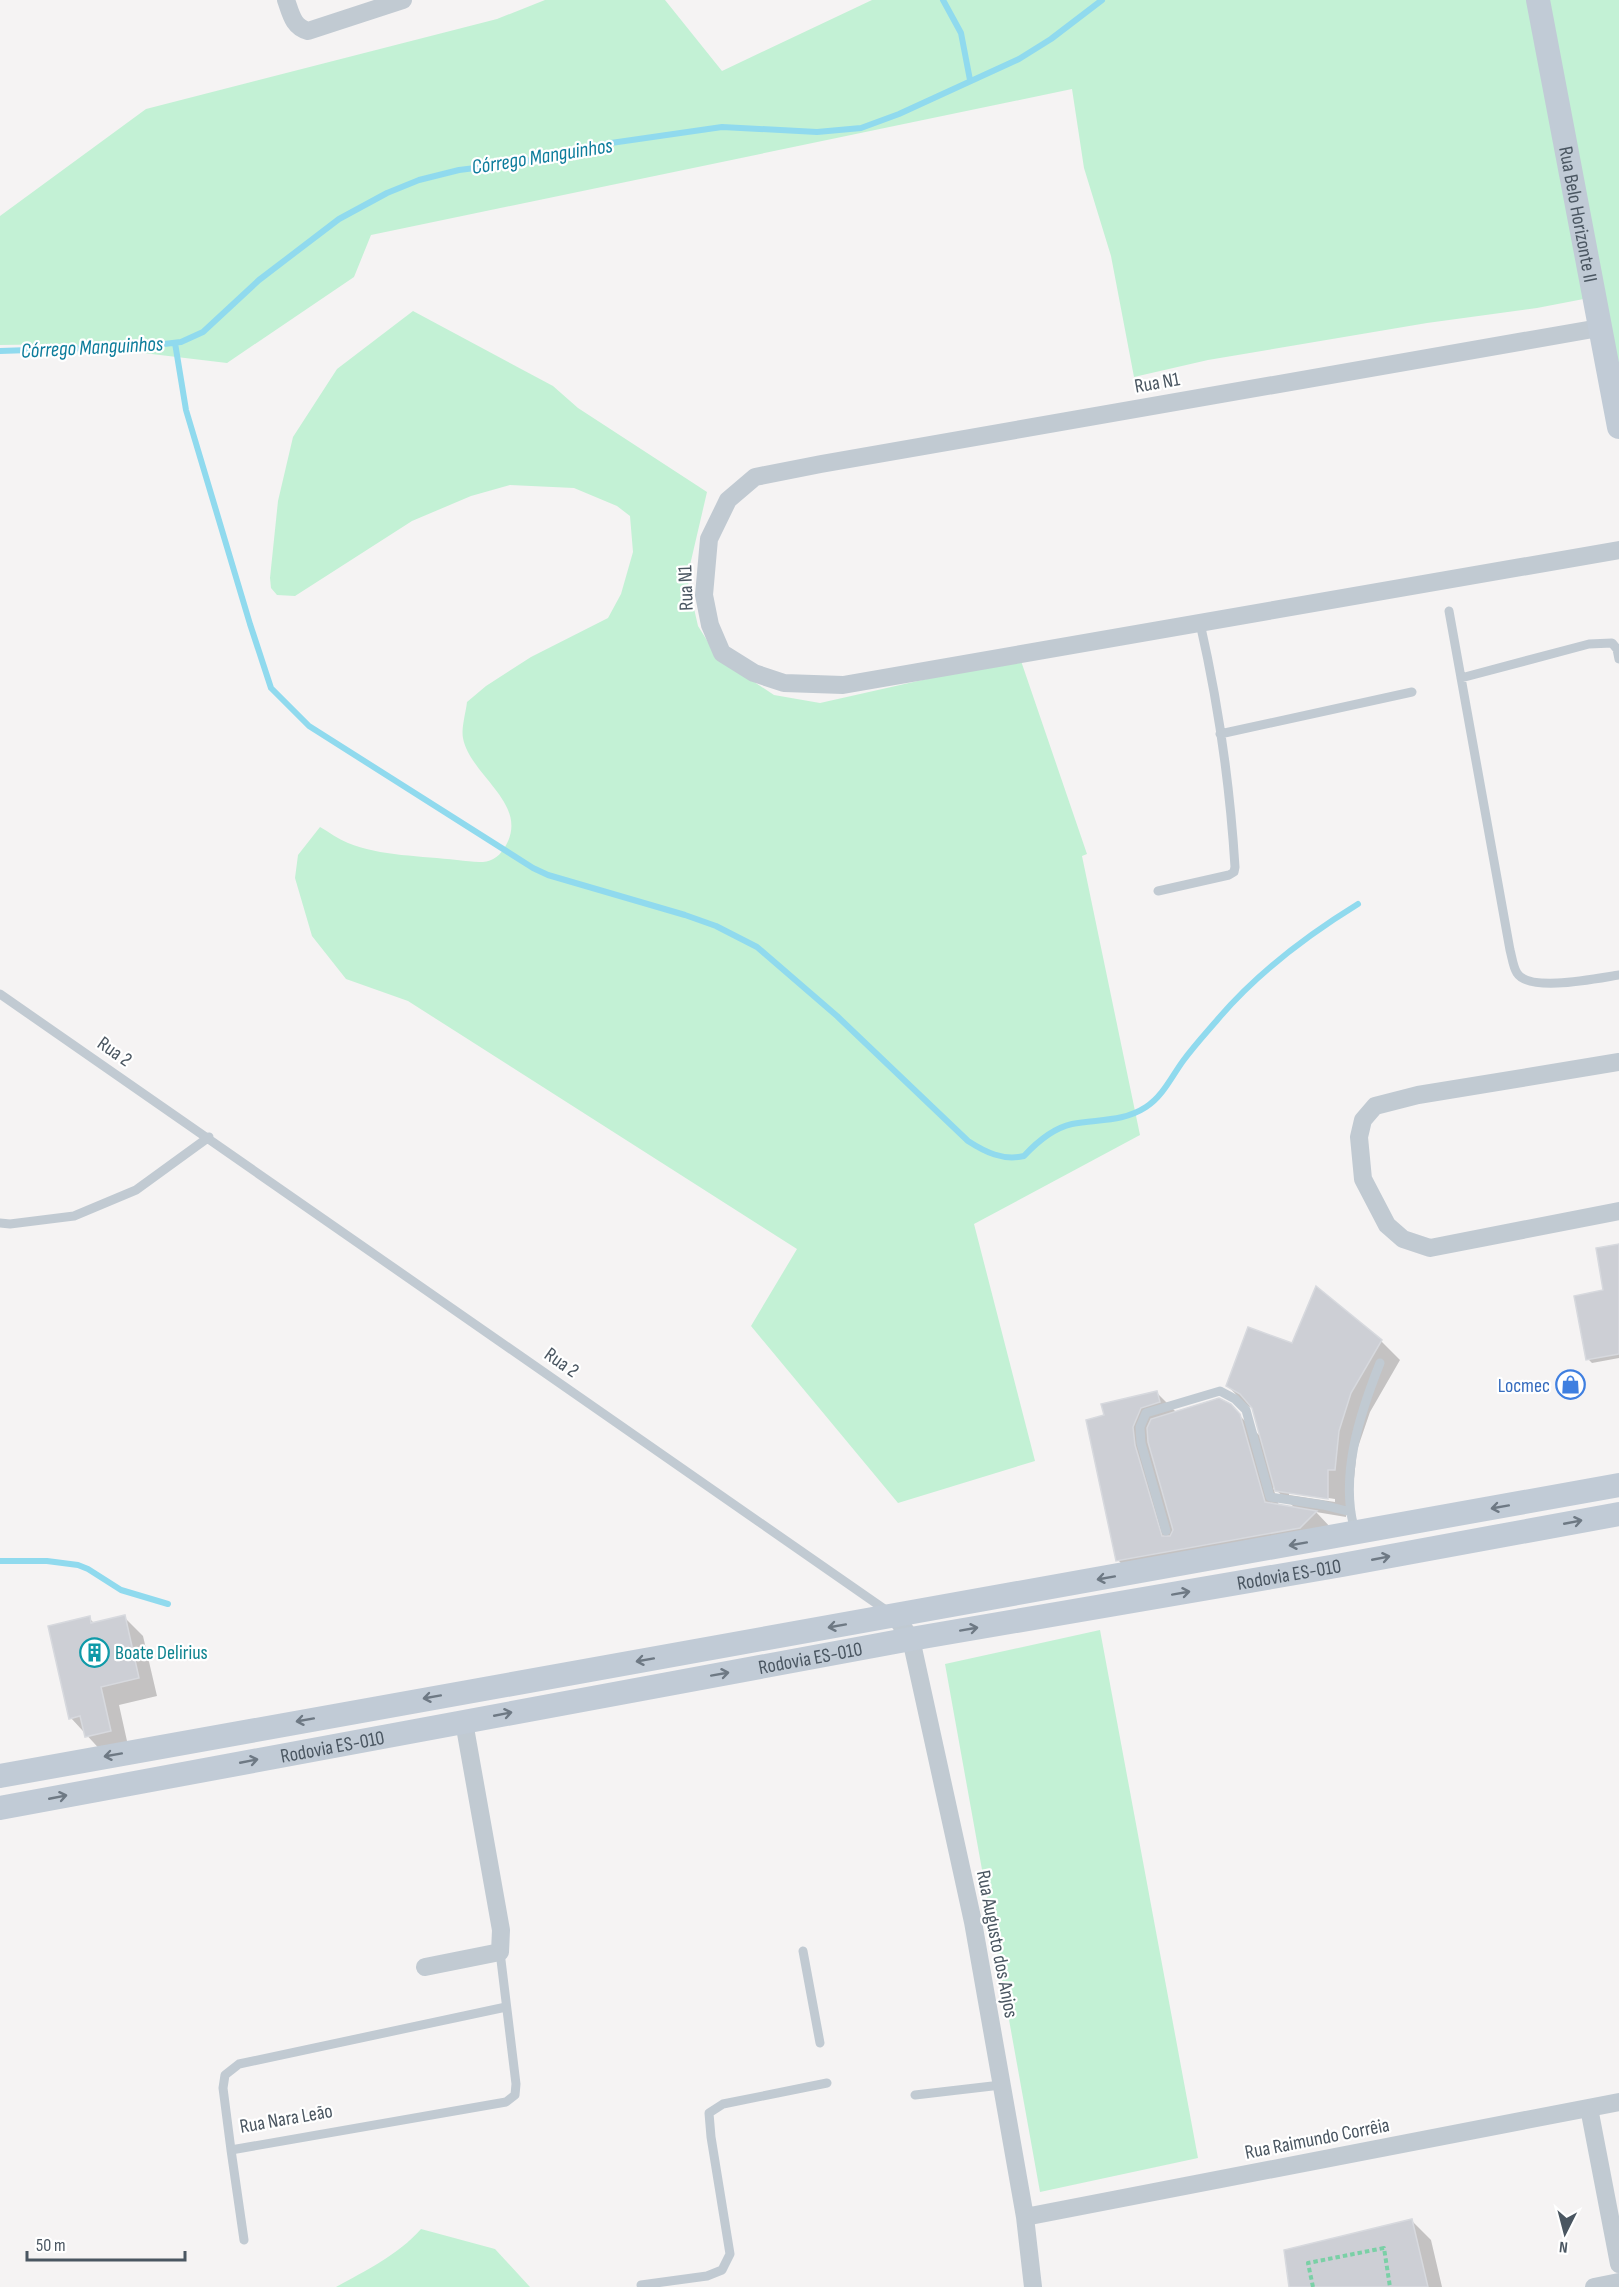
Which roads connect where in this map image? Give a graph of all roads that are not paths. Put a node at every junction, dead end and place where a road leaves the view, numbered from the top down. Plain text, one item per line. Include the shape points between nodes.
1 (286, 0) edge
2 (403, 0) edge
3 (1539, 0) edge
4 (1599, 327) junction
5 (1619, 427) edge
6 (1619, 550) edge
7 (1449, 611) dead end
8 (1200, 623) junction
9 (1619, 659) edge
10 (1461, 678) junction
11 (1412, 692) dead end
12 (1220, 734) junction
13 (1158, 891) dead end
14 (1619, 975) edge
15 (0, 994) edge
16 (1619, 1062) edge
17 (209, 1137) junction
18 (1619, 1211) edge
19 (0, 1222) edge
20 (1380, 1363) dead end
21 (1619, 1485) edge
22 (1619, 1514) edge
23 (1353, 1523) junction
24 (1166, 1531) dead end
25 (895, 1616) junction
26 (911, 1639) junction
27 (464, 1722) junction
28 (4, 1774) edge
29 (0, 1808) edge
30 (803, 1951) dead end
31 (500, 1952) junction
32 (425, 1967) dead end
33 (506, 2007) junction
34 (820, 2043) dead end
35 (827, 2083) dead end
36 (1000, 2085) junction
37 (915, 2095) dead end
38 (1619, 2102) edge
39 (1589, 2108) junction
40 (231, 2150) junction
41 (1025, 2217) junction
42 (244, 2240) dead end
43 (1619, 2264) edge
44 (1619, 2282) edge
45 (641, 2285) dead end
46 (1033, 2287) edge
47 (1594, 2287) edge

1 - 2 street via 293,20 308,31
3 - 4 main road, Rua Belo Horizonte II
4 - 5 main road, Rua Belo Horizonte II
4 - 8 street, Rua N1 via 755,477 728,500 709,539 704,570 710,625 722,653 754,673 784,683 843,685
6 - 8 street, Rua N1
7 - 10 lane
8 - 12 lane
9 - 10 lane via 1617,649 1605,642
10 - 14 lane via 1516,973 1523,980 1542,983
11 - 12 lane
12 - 13 lane via 1234,872
15 - 17 lane, Rua 2
16 - 18 street via 1418,1095 1376,1106 1364,1120 1359,1137 1363,1179 1387,1225 1402,1239 1430,1248
17 - 19 lane via 136,1190 74,1216
17 - 25 lane, Rua 2
20 - 23 lane via 1354,1445 1350,1482
21 -> 23 main road, Rodovia ES-010
26 -> 22 main road, Rodovia ES-010
23 - 24 lane via 1323,1505 1270,1497 1246,1410 1220,1391 1146,1413 1140,1427
23 -> 25 main road, Rodovia ES-010
25 - 26 street, Rua Augusto dos Anjos
25 -> 28 main road, Rodovia ES-010
27 -> 26 main road, Rodovia ES-010
26 - 36 street, Rua Augusto dos Anjos via 973,1922
29 -> 27 main road, Rodovia ES-010
27 - 31 street, Rua Nara Leão via 501,1930
30 - 34 lane
31 - 32 street
31 - 33 lane, Rua Nara Leão
33 - 40 lane, Rua Nara Leão via 239,2064 225,2074
33 - 40 lane, Rua Nara Leão via 516,2084 515,2095 506,2102
35 - 45 lane via 723,2104 709,2113 730,2254 722,2270 708,2276
36 - 37 lane
36 - 41 street, Rua Augusto dos Anjos
38 - 39 street, Rua Raimundo Corrêia
39 - 41 street, Rua Raimundo Corrêia
39 - 43 street
40 - 42 lane
41 - 46 street, Rua Augusto dos Anjos
44 - 47 street

